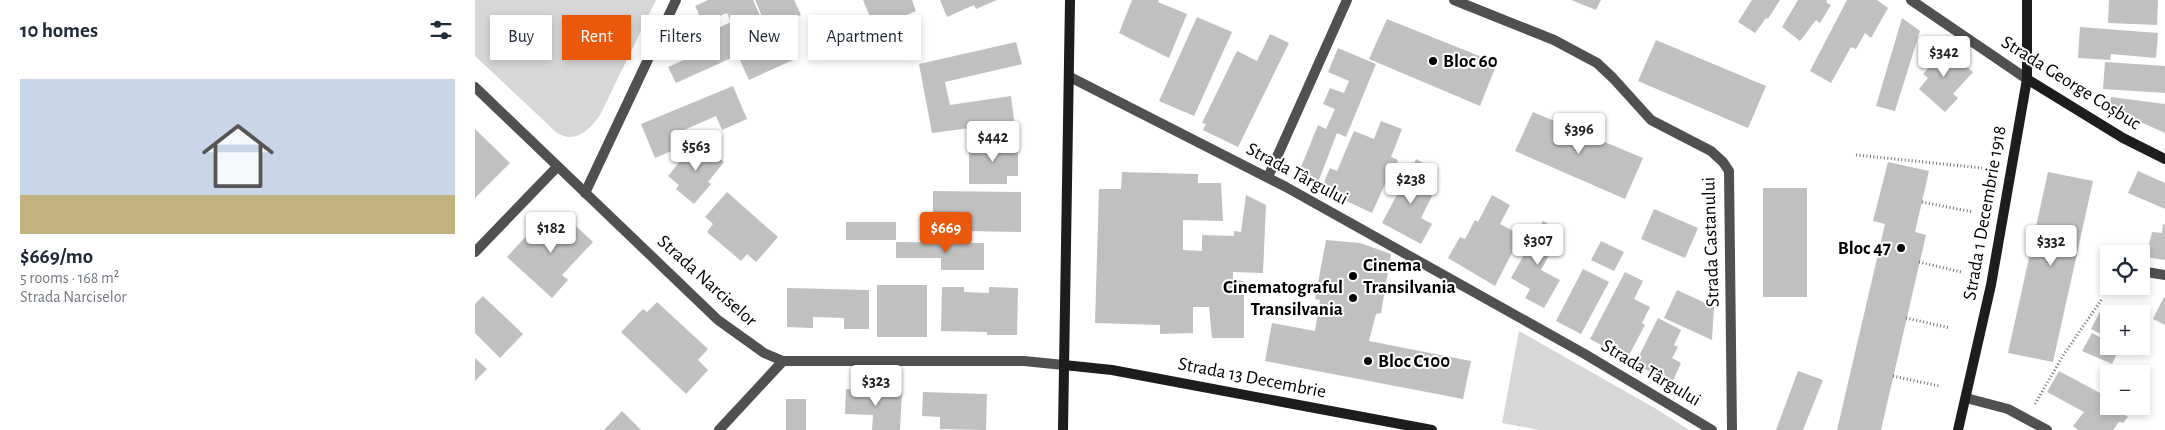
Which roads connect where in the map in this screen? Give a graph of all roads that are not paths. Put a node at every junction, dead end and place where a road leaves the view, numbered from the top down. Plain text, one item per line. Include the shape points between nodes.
1 (676, 0) edge
2 (1070, 0) edge
3 (1347, 0) edge
4 (1454, 0) edge
5 (1911, 0) edge
6 (2027, 0) edge
7 (1069, 77) junction
8 (2027, 79) junction
9 (475, 87) edge
10 (2165, 159) edge
11 (557, 167) junction
12 (1268, 176) junction
13 (585, 193) junction
14 (475, 252) edge
15 (2150, 272) edge
16 (2165, 275) edge
17 (783, 361) junction
18 (1064, 365) junction
19 (1966, 398) junction
20 (719, 430) edge
21 (1063, 430) edge
22 (1432, 430) edge
23 (1712, 430) edge
24 (1732, 430) edge
25 (1958, 430) edge
26 (2047, 430) edge

1 - 13 street
2 - 7 street
3 - 12 street
4 - 24 street, Strada Castanului via 1554,40 1597,63 1651,120 1711,151 1729,171
5 - 8 street, Strada George Coșbuc
6 - 8 street, Strada 1 Decembrie 1918
7 - 12 street, Strada Târgului
7 - 18 street
8 - 10 street, Strada George Coșbuc via 2123,138
8 - 19 street, Strada 1 Decembrie 1918 via 1992,276
9 - 11 street, Strada Narciselor
11 - 13 street, Strada Narciselor
11 - 14 street
12 - 23 street, Strada Târgului via 1583,353
13 - 17 street, Strada Narciselor via 718,320 764,353
15 - 16 street
17 - 18 street, Strada Narciselor via 1024,360
17 - 20 street
18 - 21 street
18 - 22 street, Strada 13 Decembrie via 1112,370
19 - 25 street, Strada 1 Decembrie 1918
19 - 26 street via 1992,404

